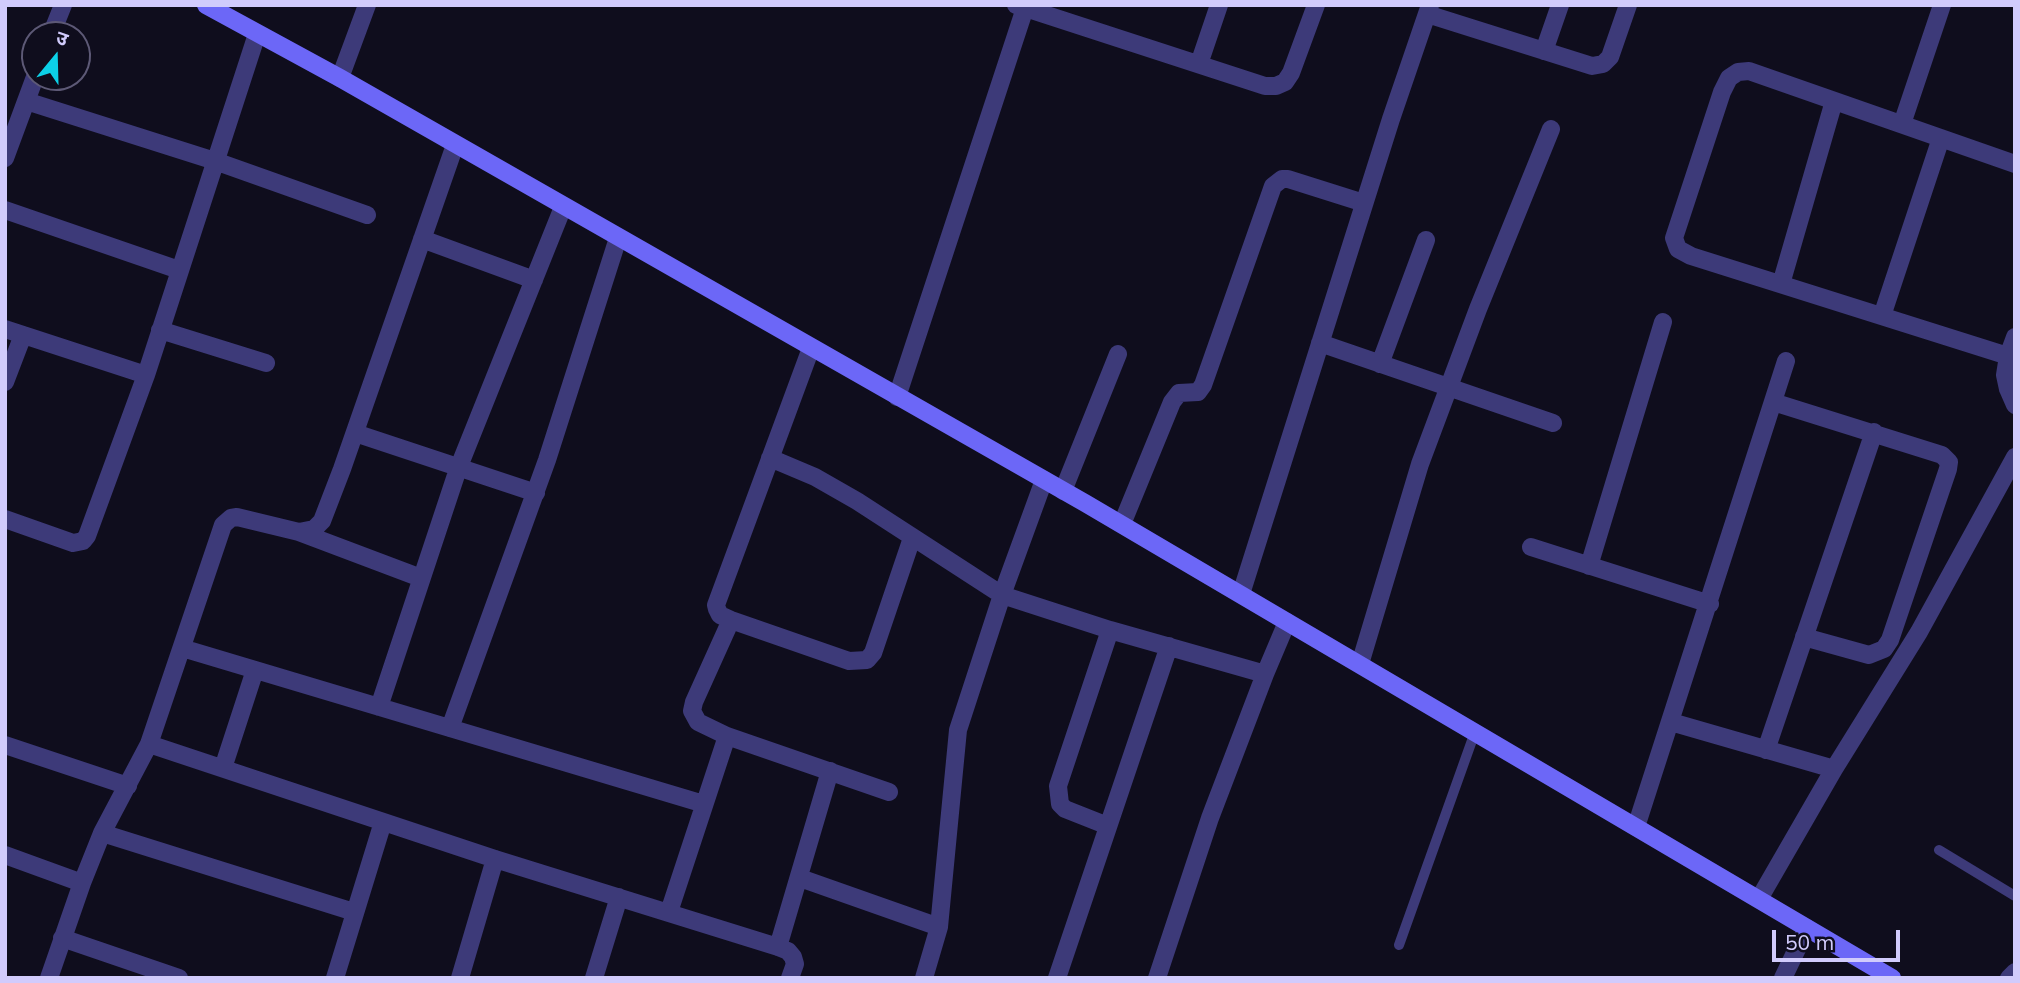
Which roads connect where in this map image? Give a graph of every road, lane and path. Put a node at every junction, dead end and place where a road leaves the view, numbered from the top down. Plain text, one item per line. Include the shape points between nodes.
1 (206, 5) edge
2 (367, 5) edge
3 (1219, 5) edge
4 (1316, 5) edge
5 (1560, 5) edge
6 (1628, 5) edge
7 (1942, 5) edge
8 (1022, 6) edge
9 (1429, 10) edge
10 (257, 34) junction
11 (1544, 51) junction
12 (1199, 64) junction
13 (340, 78) junction
14 (30, 91) edge
15 (26, 101) junction
16 (1834, 101) junction
17 (1902, 124) junction
18 (1551, 130) dead end
19 (1941, 138) junction
20 (455, 145) junction
21 (5, 158) edge
22 (2013, 159) edge
23 (215, 161) junction
24 (1364, 203) junction
25 (563, 207) junction
26 (5, 210) edge
27 (367, 215) dead end
28 (618, 238) junction
29 (422, 239) junction
30 (1426, 240) dead end
31 (179, 270) junction
32 (534, 280) junction
33 (1781, 284) junction
34 (1882, 316) junction
35 (1663, 322) dead end
36 (5, 329) edge
37 (160, 330) junction
38 (23, 335) junction
39 (2015, 337) edge
40 (1320, 343) junction
41 (811, 348) junction
42 (1118, 354) dead end
43 (2008, 356) junction
44 (1786, 361) dead end
45 (266, 363) dead end
46 (1380, 364) junction
47 (146, 375) junction
48 (5, 382) edge
49 (1448, 388) junction
50 (897, 397) junction
51 (1773, 402) junction
52 (2015, 405) edge
53 (1553, 423) dead end
54 (1874, 432) junction
55 (355, 433) junction
56 (769, 457) junction
57 (2015, 457) edge
58 (458, 469) junction
59 (1044, 480) junction
60 (1063, 491) junction
61 (536, 493) junction
62 (5, 519) edge
63 (1122, 524) junction
64 (299, 532) junction
65 (912, 538) junction
66 (1531, 547) dead end
67 (1589, 566) junction
68 (421, 578) junction
69 (1241, 594) junction
70 (1002, 595) junction
71 (1710, 604) junction
72 (731, 620) junction
73 (1287, 622) junction
74 (1111, 630) junction
75 (1804, 637) junction
76 (1170, 646) junction
77 (182, 648) junction
78 (1360, 664) junction
79 (255, 670) junction
80 (1265, 674) junction
81 (379, 707) junction
82 (1671, 722) junction
83 (450, 728) junction
84 (1475, 732) junction
85 (727, 736) junction
86 (149, 744) junction
87 (5, 745) edge
88 (1766, 750) junction
89 (223, 768) junction
90 (1834, 769) junction
91 (830, 771) junction
92 (128, 786) junction
93 (889, 792) dead end
94 (704, 804) junction
95 (383, 822) junction
96 (1108, 826) junction
97 (1636, 827) junction
98 (102, 833) junction
99 (1939, 850) dead end
100 (5, 855) edge
101 (495, 859) junction
102 (800, 878) junction
103 (82, 883) junction
104 (2015, 896) edge
105 (619, 897) junction
106 (1759, 899) junction
107 (354, 912) junction
108 (669, 912) junction
109 (939, 927) junction
110 (1807, 928) junction
111 (62, 938) junction
112 (1399, 945) dead end
113 (778, 947) junction
114 (2015, 972) edge
115 (174, 977) edge
116 (1891, 977) edge
117 (49, 978) edge
118 (335, 978) edge
119 (460, 978) edge
120 (594, 978) edge
121 (790, 978) edge
122 (924, 978) edge
123 (1057, 978) edge
124 (1157, 978) edge
125 (1783, 978) edge
126 (2009, 978) edge

1 - 10 street
2 - 13 street
3 - 12 street
4 - 12 street via 1285,82 1265,86
5 - 11 street
6 - 11 street via 1610,57 1603,64 1592,66
7 - 17 street
8 - 12 street
8 - 50 street
9 - 11 street
9 - 24 street
10 - 13 street
10 - 23 street
13 - 20 street
14 - 15 street
15 - 21 street
15 - 23 street
16 - 17 street
16 - 33 street
16 - 33 street via 1749,71 1729,78 1674,238 1678,249 1691,256
17 - 19 street
18 - 49 street
19 - 22 street
19 - 34 street
20 - 25 street
20 - 29 street
23 - 27 street
23 - 31 street
24 - 40 street
24 - 63 street via 1288,179 1273,186 1203,385 1198,392 1176,395
25 - 28 street
25 - 32 street
26 - 31 street
28 - 41 street
28 - 61 street
29 - 32 street
29 - 55 street
30 - 46 street
31 - 37 street
32 - 58 street
33 - 34 street
34 - 43 street
35 - 67 street
36 - 38 street
37 - 45 street
37 - 47 street
38 - 47 street
38 - 48 street
39 - 43 street
40 - 46 street
40 - 69 street
41 - 50 street
41 - 56 street
42 - 60 street
43 - 52 street via 2005,375
44 - 51 street
46 - 49 street
47 - 62 street via 83,541 62,540
49 - 53 street
49 - 78 street via 1419,464
50 - 59 street
51 - 54 street
51 - 71 street
54 - 75 street
54 - 75 street via 1942,455 1948,462 1890,640 1884,649 1869,655
55 - 58 street
55 - 64 street via 322,521 314,529
56 - 65 street via 837,489
56 - 72 street via 716,605 720,615
57 - 90 street via 1919,632
58 - 61 street
58 - 68 street
59 - 60 street
59 - 70 street
60 - 63 street
61 - 83 street
63 - 69 street
64 - 68 street
64 - 77 street via 237,517 226,521
65 - 70 street
65 - 72 street via 867,660 849,661
66 - 67 street
67 - 71 street
68 - 81 street
69 - 73 street
70 - 74 street
70 - 109 street via 958,730
71 - 82 street
72 - 85 street via 692,711 698,722
73 - 78 street
73 - 80 street
74 - 76 street
74 - 96 street via 1058,786 1065,809
75 - 88 street
76 - 80 street
76 - 96 street
77 - 79 street
77 - 86 street
78 - 84 street
79 - 81 street
79 - 89 street
80 - 124 street via 1210,818
81 - 83 street
82 - 88 street
82 - 97 street
83 - 94 street
84 - 97 street
84 - 112 lane
85 - 91 street
85 - 94 street
86 - 89 street
86 - 92 street
87 - 92 street
88 - 90 street
89 - 95 street
90 - 106 street
91 - 93 street
91 - 102 street
92 - 98 street
94 - 108 street
95 - 101 street
95 - 107 street
96 - 123 street
97 - 106 street
98 - 103 street
98 - 107 street
99 - 104 lane
100 - 103 street
101 - 105 street
101 - 119 street
102 - 109 street
102 - 113 street
103 - 111 street
105 - 108 street
105 - 120 street
106 - 110 street
107 - 118 street
108 - 113 street
109 - 122 street
110 - 116 street
110 - 125 street
111 - 115 street
111 - 117 street
113 - 121 street via 793,957
114 - 126 street

